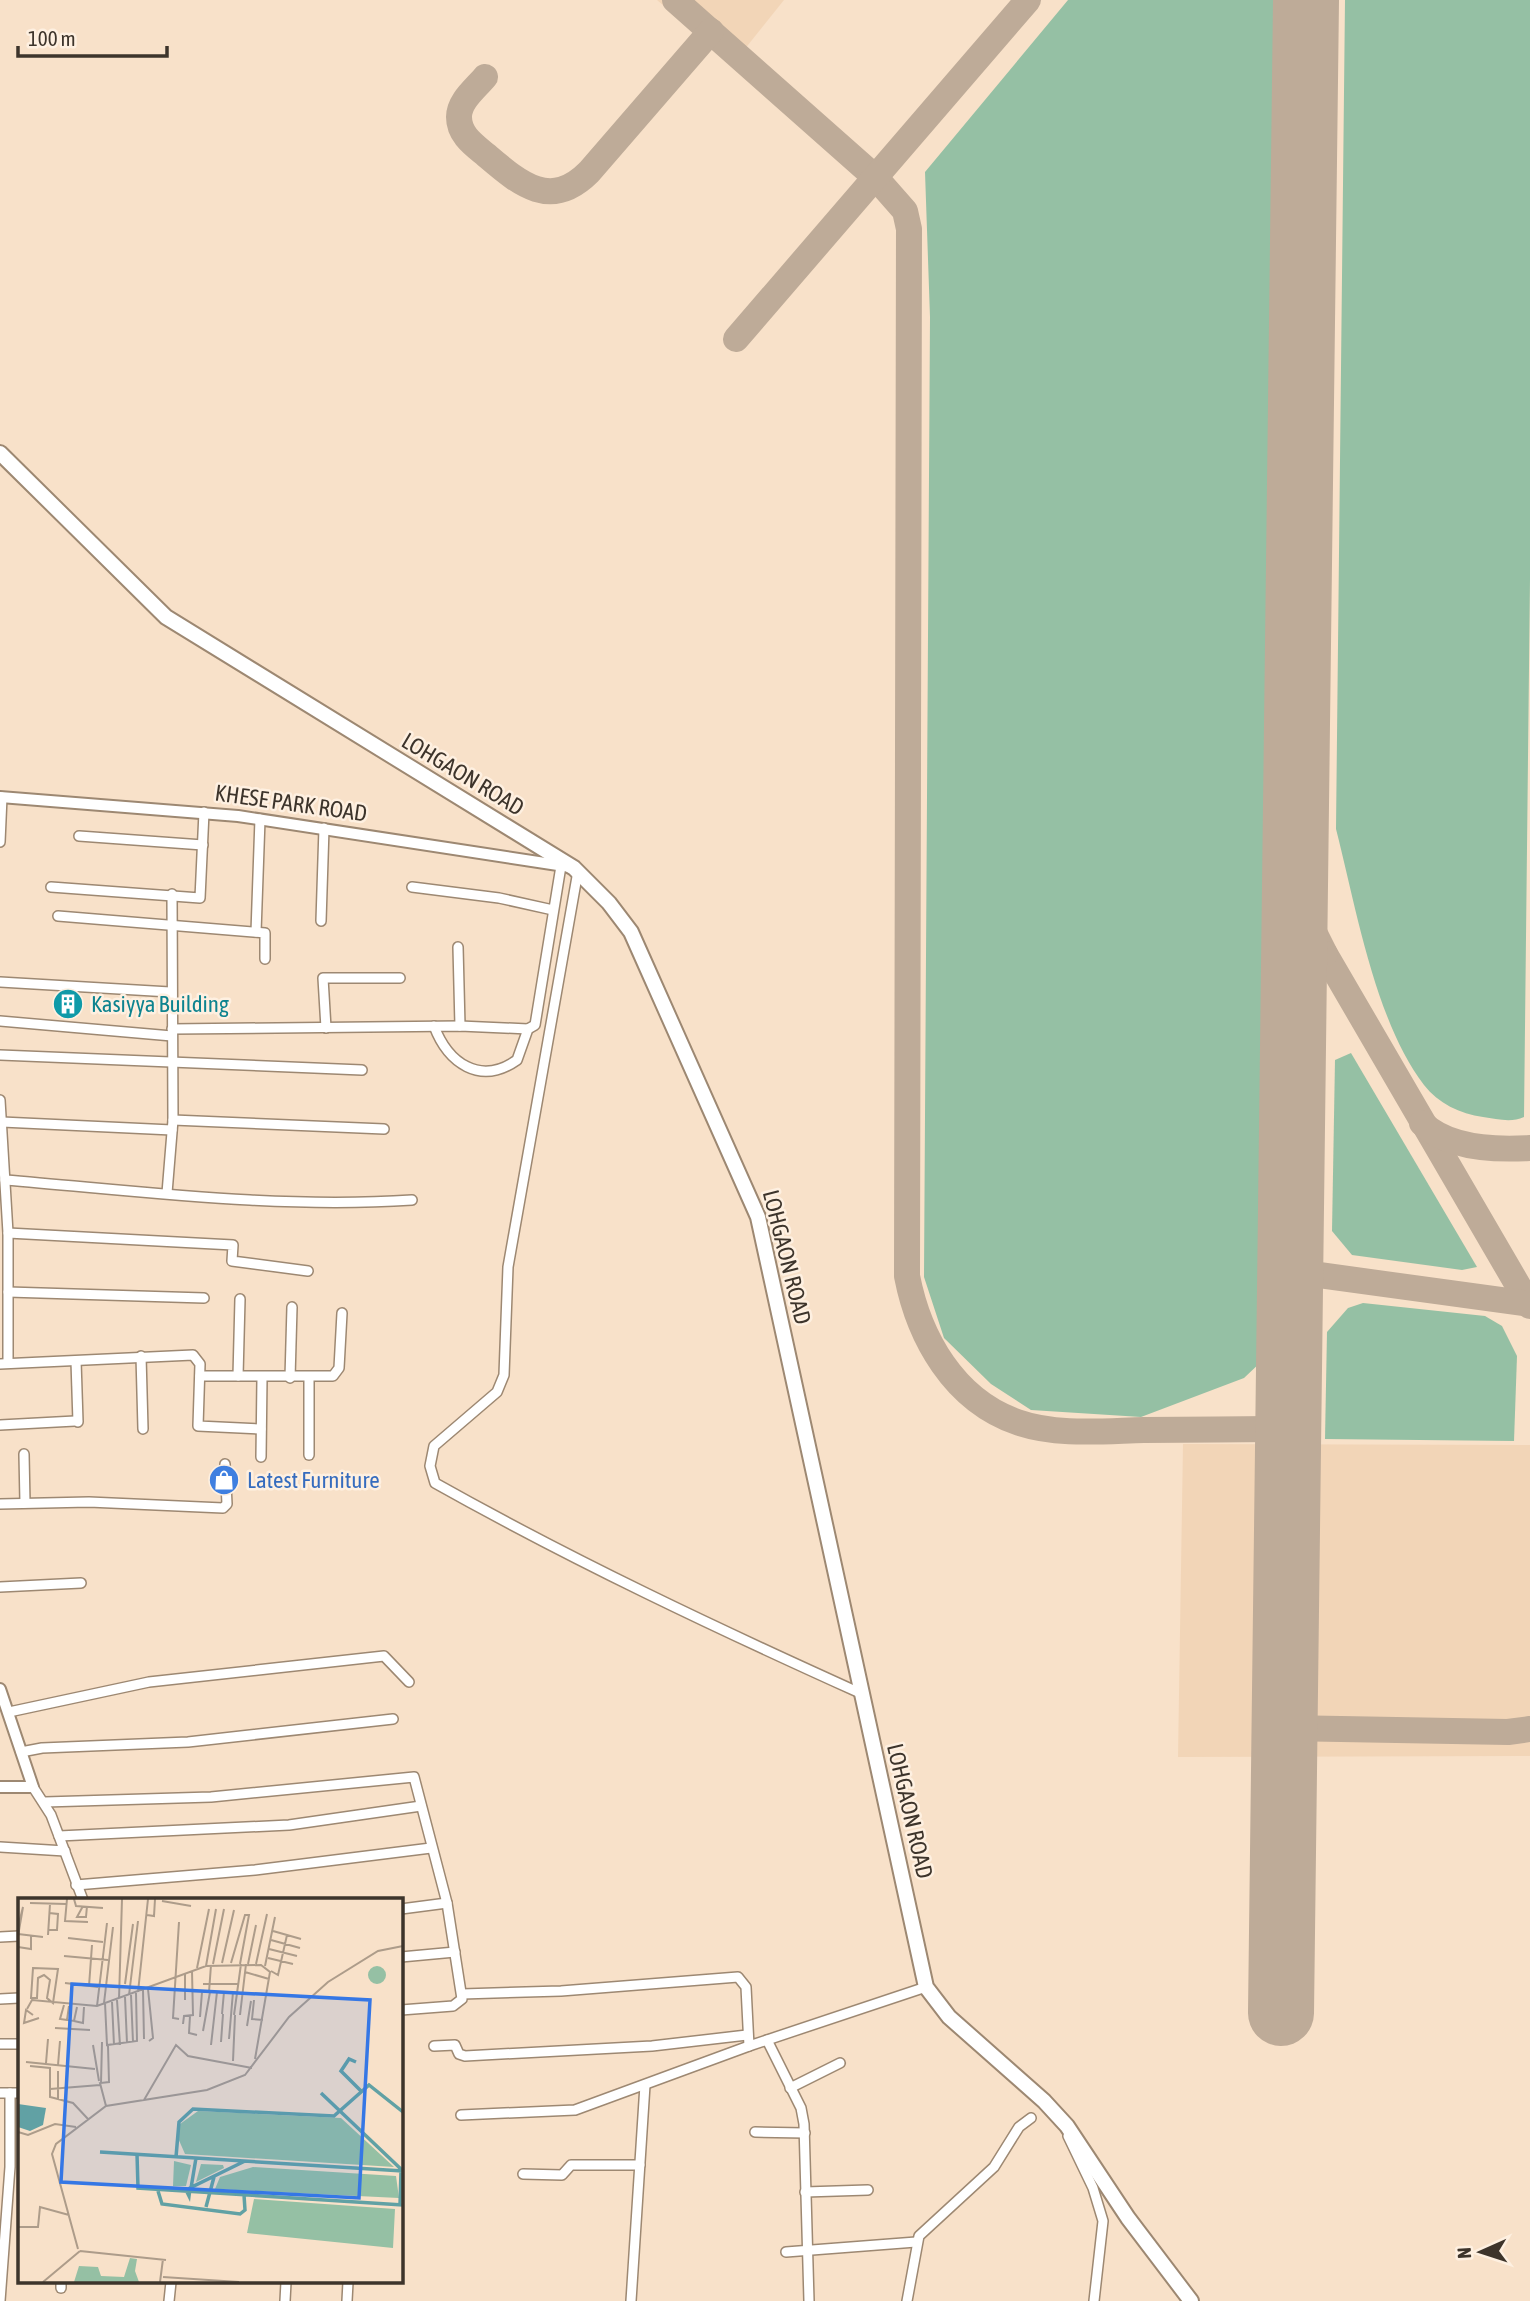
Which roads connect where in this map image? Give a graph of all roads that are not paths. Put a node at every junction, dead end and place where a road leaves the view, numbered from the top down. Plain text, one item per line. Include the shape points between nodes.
1 (0, 453) edge
2 (1, 797) edge
3 (204, 812) junction
4 (260, 819) junction
5 (324, 828) junction
6 (79, 836) dead end
7 (0, 842) edge
8 (203, 845) junction
9 (571, 868) junction
10 (51, 887) dead end
11 (412, 887) dead end
12 (172, 894) junction
13 (553, 909) junction
14 (58, 916) dead end
15 (321, 921) dead end
16 (170, 924) junction
17 (256, 932) junction
18 (458, 947) dead end
19 (265, 960) dead end
20 (400, 978) dead end
21 (0, 982) edge
22 (170, 992) junction
23 (0, 1021) edge
24 (434, 1026) junction
25 (460, 1026) junction
26 (326, 1028) junction
27 (528, 1029) junction
28 (172, 1032) junction
29 (0, 1055) edge
30 (172, 1064) junction
31 (362, 1070) dead end
32 (0, 1100) edge
33 (2, 1122) junction
34 (172, 1125) junction
35 (384, 1129) dead end
36 (5, 1180) junction
37 (167, 1193) junction
38 (412, 1200) dead end
39 (5, 1239) edge
40 (308, 1271) dead end
41 (8, 1292) junction
42 (204, 1298) dead end
43 (240, 1299) dead end
44 (292, 1307) dead end
45 (342, 1313) dead end
46 (141, 1356) junction
47 (76, 1360) junction
48 (4, 1363) edge
49 (200, 1376) junction
50 (238, 1376) junction
51 (262, 1378) junction
52 (290, 1378) junction
53 (309, 1378) junction
54 (0, 1425) edge
55 (143, 1429) dead end
56 (261, 1429) junction
57 (24, 1454) dead end
58 (309, 1455) dead end
59 (261, 1457) dead end
60 (225, 1464) dead end
61 (25, 1503) junction
62 (0, 1504) edge
63 (82, 1583) dead end
64 (0, 1587) edge
65 (409, 1682) dead end
66 (0, 1689) edge
67 (860, 1693) junction
68 (9, 1712) junction
69 (393, 1719) dead end
70 (21, 1752) junction
71 (0, 1787) edge
72 (33, 1787) junction
73 (45, 1802) junction
74 (421, 1806) junction
75 (59, 1836) junction
76 (0, 1847) edge
77 (431, 1848) junction
78 (65, 1852) junction
79 (76, 1885) junction
80 (82, 1898) edge
81 (447, 1903) junction
82 (402, 1909) edge
83 (18, 1936) edge
84 (0, 1937) edge
85 (455, 1952) junction
86 (402, 1956) edge
87 (926, 1987) junction
88 (462, 1994) junction
89 (18, 1998) edge
90 (0, 1999) edge
91 (402, 2010) edge
92 (747, 2035) junction
93 (767, 2040) junction
94 (0, 2043) edge
95 (18, 2044) edge
96 (434, 2046) dead end
97 (749, 2046) junction
98 (840, 2063) dead end
99 (645, 2085) junction
100 (790, 2088) junction
101 (10, 2093) edge
102 (461, 2115) dead end
103 (1031, 2118) dead end
104 (1068, 2126) junction
105 (755, 2132) dead end
106 (804, 2133) junction
107 (640, 2165) junction
108 (5, 2167) edge
109 (523, 2174) dead end
110 (868, 2190) dead end
111 (806, 2192) junction
112 (916, 2242) junction
113 (807, 2251) junction
114 (786, 2252) dead end
115 (0, 2301) edge
116 (631, 2301) edge
117 (809, 2301) edge
118 (907, 2301) edge
119 (1094, 2301) edge
120 (1191, 2301) edge

1 - 9 main road, LOHGAON ROAD via 166,617
2 - 3 street, KHESE PARK ROAD
2 - 7 street
3 - 4 street, KHESE PARK ROAD
3 - 8 street
4 - 5 street, KHESE PARK ROAD
4 - 17 street
5 - 9 street, KHESE PARK ROAD
5 - 15 street
6 - 8 street
8 - 12 street via 200,898
9 - 13 street
9 - 67 main road, LOHGAON ROAD via 609,902 643,953 758,1217
9 - 67 street via 508,1267 504,1375 497,1392 433,1446 431,1476 435,1483 492,1515 679,1612
10 - 12 street
11 - 13 street
12 - 16 street
13 - 27 street via 535,1024
14 - 16 street
16 - 17 street
16 - 22 street
17 - 19 street via 265,933
18 - 25 street
20 - 26 street via 323,978
21 - 22 street
22 - 28 street
23 - 28 street
24 - 25 street
24 - 26 street
24 - 27 street via 443,1047 482,1073 506,1068 517,1060
25 - 27 street
26 - 28 street
28 - 30 street
29 - 30 street
30 - 31 street
30 - 34 street
32 - 33 street
33 - 34 street
33 - 36 street
34 - 35 street
34 - 37 street
36 - 37 street
36 - 39 street
37 - 38 street via 342,1204
39 - 40 street via 233,1245 232,1261
39 - 41 street
41 - 42 street
41 - 48 street
43 - 50 street
44 - 52 street
45 - 53 street via 338,1373
46 - 47 street
46 - 49 street via 193,1354 200,1364
46 - 55 street
47 - 48 street
47 - 54 street via 77,1421
49 - 50 street
49 - 56 street via 198,1426
50 - 51 street
51 - 52 street
51 - 56 street
52 - 53 street
53 - 58 street
56 - 59 street
57 - 61 street
60 - 61 street via 227,1504 223,1508
61 - 62 street
63 - 64 street
65 - 68 street via 384,1656 149,1682
66 - 68 street
67 - 87 main road, LOHGAON ROAD
68 - 70 street
69 - 70 street via 188,1742
70 - 72 street
71 - 72 street
72 - 73 street
73 - 74 street via 211,1797 414,1777
73 - 75 street
74 - 75 street via 289,1825
74 - 77 street
75 - 78 street
76 - 78 street
77 - 79 street via 256,1870
77 - 81 street
78 - 79 street
79 - 80 street
81 - 82 street
81 - 85 street
83 - 84 street
85 - 86 street
85 - 88 street
87 - 93 street
87 - 104 main road, LOHGAON ROAD via 949,2017
88 - 91 street via 453,2006
88 - 92 street via 738,1977 746,1987
89 - 90 street
92 - 96 street via 652,2046 465,2056 455,2045
92 - 97 street
93 - 97 street
93 - 100 street
94 - 95 street
97 - 99 street
98 - 100 street
99 - 102 street via 575,2110
99 - 107 street
100 - 106 street via 801,2108
101 - 108 street
103 - 112 street via 1018,2127 994,2167
104 - 119 street via 1068,2137 1103,2221
104 - 120 main road, LOHGAON ROAD via 1128,2218
105 - 106 street
106 - 111 street
107 - 109 street via 572,2165 562,2175
107 - 116 street
108 - 115 street
110 - 111 street
111 - 113 street
112 - 113 street
112 - 118 street
113 - 114 street
113 - 117 street

